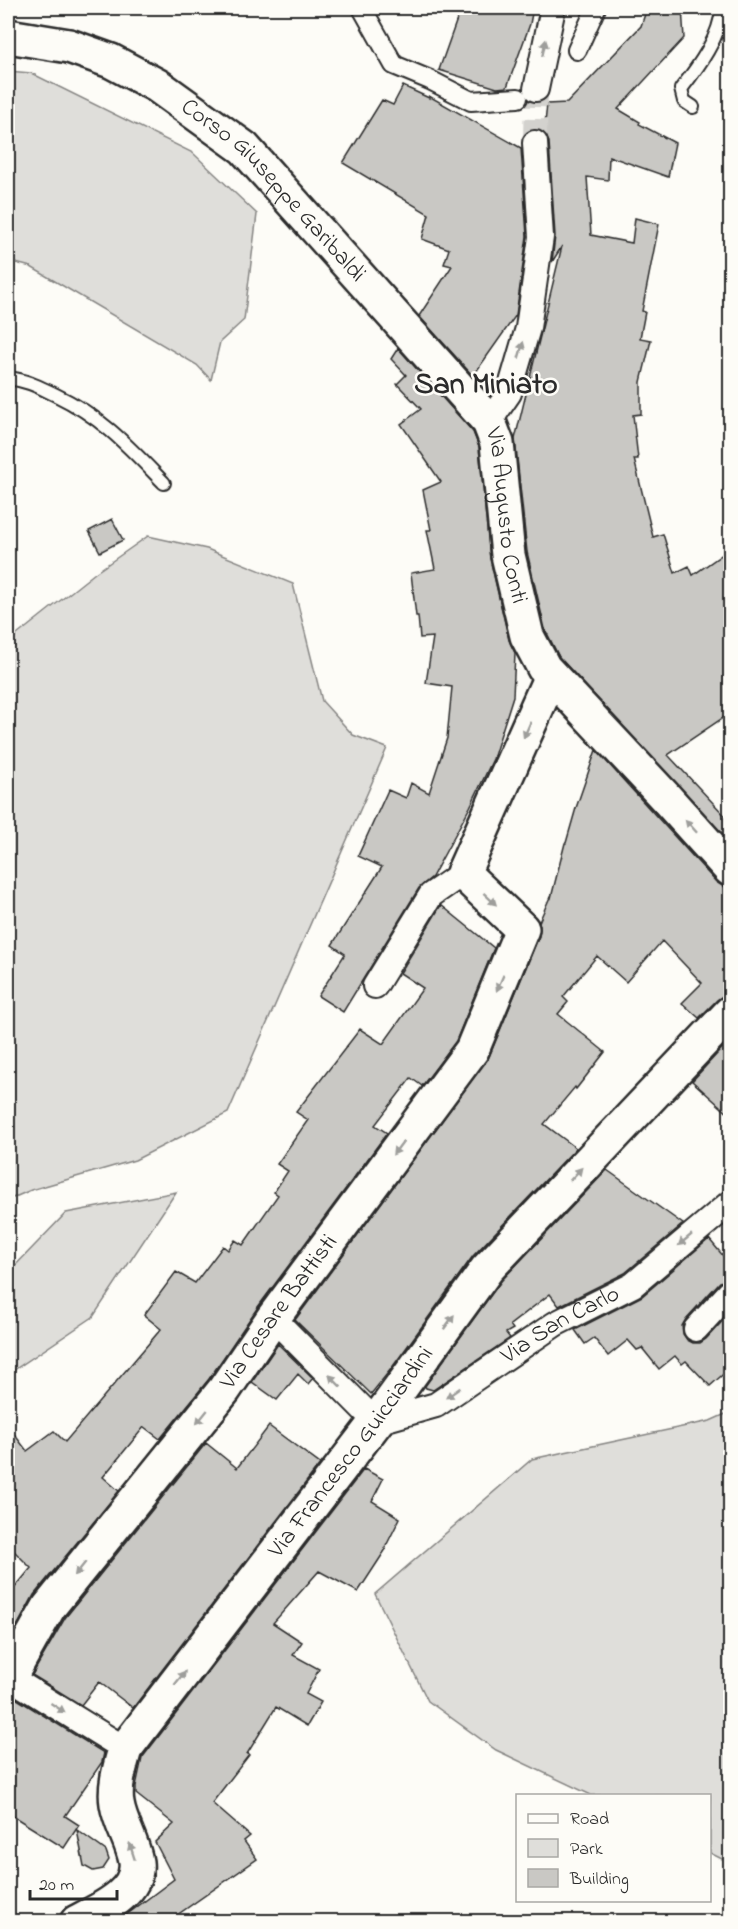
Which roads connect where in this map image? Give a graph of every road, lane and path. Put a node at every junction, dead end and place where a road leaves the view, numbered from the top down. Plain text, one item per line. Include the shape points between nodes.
1 (362, 8) edge
2 (553, 8) edge
3 (596, 8) edge
4 (722, 8) edge
5 (8, 36) edge
6 (577, 50) dead end
7 (527, 94) joint
8 (693, 107) dead end
9 (535, 143) tunnel mouth
10 (8, 378) edge
11 (489, 422) junction
12 (164, 483) dead end
13 (551, 676) junction
14 (730, 869) edge
15 (463, 873) junction
16 (375, 986) dead end
17 (729, 1005) edge
18 (730, 1203) edge
19 (730, 1292) edge
20 (273, 1318) junction
21 (696, 1329) dead end
22 (376, 1422) junction
23 (8, 1678) edge
24 (124, 1749) junction
25 (78, 1922) edge

1 - 7 street via 394,65 471,101
7 -> 2 street
3 - 6 street
4 - 8 lane via 722,18 701,63 681,89 684,101
5 - 11 main road, Corso Giuseppe Garibaldi via 69,46 111,61 158,86 244,148
11 -> 9 street, Via Augusto Conti via 509,393 528,328 541,237
10 - 12 lane via 26,380 81,407 115,433
11 - 13 main road, Via Augusto Conti via 497,443 508,555 527,636
14 -> 13 main road, Via Augusto Conti
13 -> 15 main road
15 - 16 street via 431,895
15 -> 20 main road, Via Cesare Battisti via 522,929 472,1050
22 -> 17 main road, Via Francesco Guicciardini via 487,1269
18 -> 22 street, Via San Carlo via 633,1285 555,1324 436,1405
19 - 21 street
22 -> 20 street
20 -> 23 main road, Via Cesare Battisti via 224,1390 49,1607
24 -> 22 main road, Via Francesco Guicciardini
23 -> 24 street
25 -> 24 main road, Via Francesco Guicciardini via 119,1899 132,1881 136,1864 117,1804

